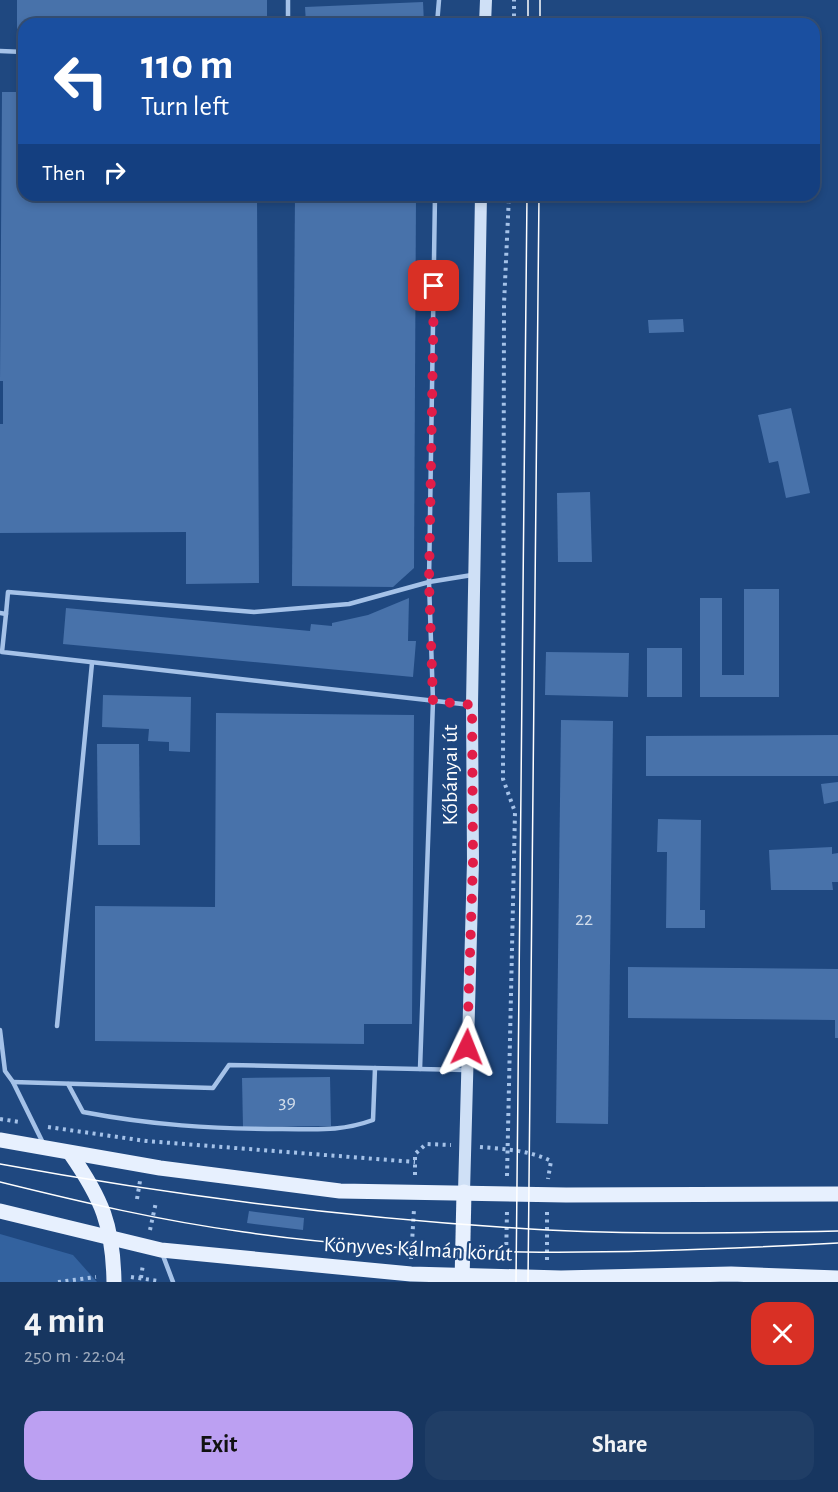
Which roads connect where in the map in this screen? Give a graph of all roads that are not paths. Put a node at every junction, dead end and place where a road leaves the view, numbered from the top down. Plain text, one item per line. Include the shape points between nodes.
1 (288, 0) edge
2 (439, 0) edge
3 (486, 0) edge
4 (288, 18) edge
5 (438, 18) edge
6 (485, 18) edge
7 (0, 51) edge
8 (18, 52) edge
9 (435, 201) edge
10 (481, 201) edge
11 (475, 575) junction
12 (429, 582) junction
13 (3, 614) edge
14 (92, 663) junction
15 (433, 701) junction
16 (472, 705) junction
17 (57, 1026) dead end
18 (0, 1030) edge
19 (375, 1068) junction
20 (420, 1069) junction
21 (466, 1070) junction
22 (2, 1071) edge
23 (13, 1082) junction
24 (68, 1084) junction
25 (0, 1140) edge
26 (45, 1148) junction
27 (70, 1153) junction
28 (464, 1192) junction
29 (838, 1194) edge
30 (0, 1211) edge
31 (111, 1238) junction
32 (161, 1250) junction
33 (838, 1278) edge
34 (114, 1279) edge
35 (462, 1279) edge
36 (562, 1280) edge
37 (171, 1282) edge

1 - 4 lane
2 - 5 lane
3 - 6 main road
7 - 8 lane
9 - 12 lane
10 - 11 main road, Kőbányai út
11 - 12 lane
11 - 16 main road, Kőbányai út
12 - 13 lane via 349,604 254,612 8,592
12 - 15 lane
13 - 14 lane via 2,652
14 - 15 lane
14 - 17 lane
15 - 16 lane
15 - 20 lane
16 - 21 main road, Kőbányai út via 473,861
18 - 22 lane
19 - 20 lane
19 - 24 lane via 229,1065 213,1088
19 - 24 lane via 373,1120 348,1129 227,1129 147,1124 83,1112
20 - 21 lane
21 - 28 main road, Kőbányai út
22 - 23 lane
23 - 24 lane
23 - 26 lane
25 - 26 main road
26 - 27 main road
27 - 28 main road via 328,1190
27 - 31 main road via 103,1208
28 - 29 main road
28 - 35 main road, Kőbányai út
30 - 31 main road, Könyves Kálmán körút
31 - 32 main road, Könyves Kálmán körút
31 - 34 main road
32 - 35 main road, Könyves Kálmán körút
32 - 37 lane
33 - 36 main road, Könyves Kálmán körút via 731,1274
35 - 36 main road, Könyves Kálmán körút

